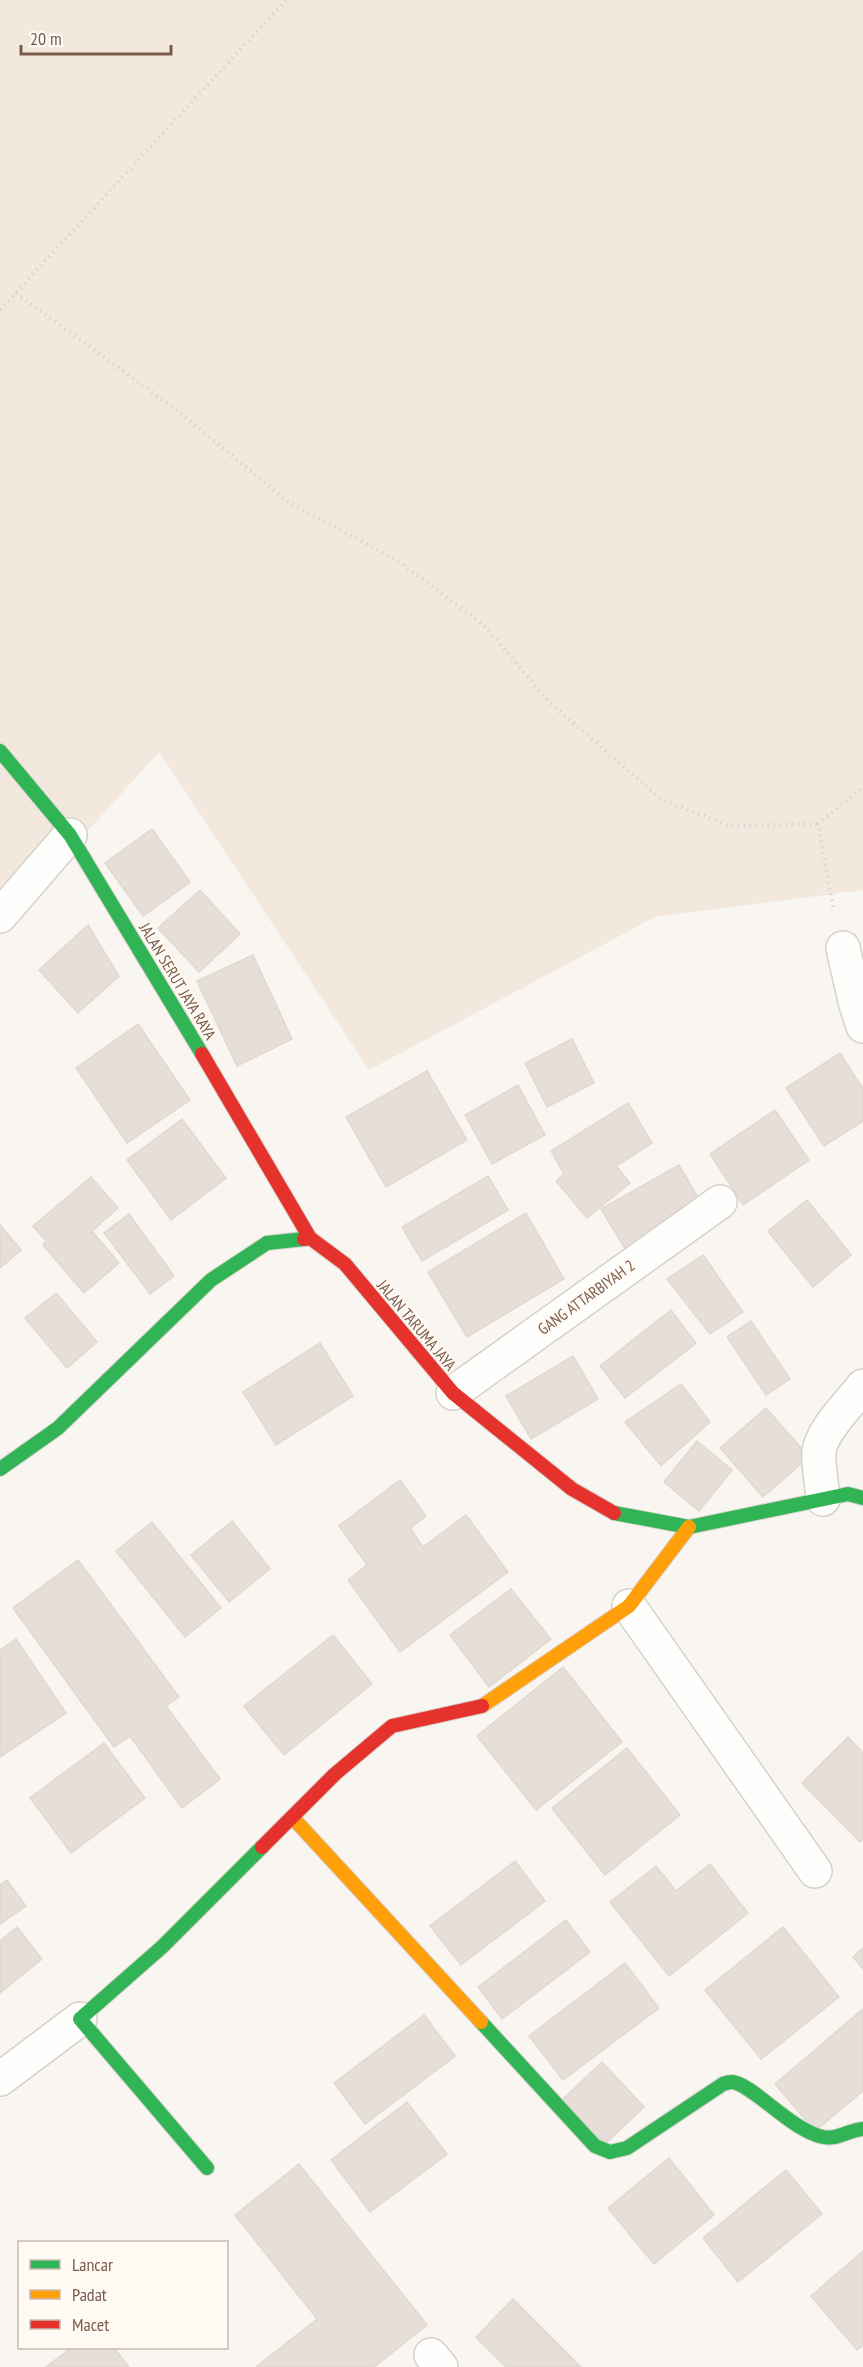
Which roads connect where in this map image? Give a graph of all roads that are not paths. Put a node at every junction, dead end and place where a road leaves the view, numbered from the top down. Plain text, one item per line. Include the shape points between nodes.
1 (0, 751) edge
2 (70, 834) junction
3 (0, 916) edge
4 (843, 948) road end
5 (863, 1026) edge
6 (720, 1202) dead end
7 (310, 1238) junction
8 (863, 1386) edge
9 (453, 1393) junction
10 (0, 1469) edge
11 (863, 1498) edge
12 (823, 1499) junction
13 (689, 1527) junction
14 (629, 1606) junction
15 (293, 1818) junction
16 (815, 1871) dead end
17 (80, 2019) junction
18 (0, 2079) edge
19 (863, 2128) edge
20 (207, 2168) dead end

1 - 2 street, JALAN SERUT JAYA RAYA
2 - 3 street
2 - 7 street, JALAN SERUT JAYA RAYA
4 - 5 street
6 - 9 street, GANG ATTARBIYAH 2
7 - 9 street, JALAN TARUMA JAYA via 345,1264
7 - 10 street via 267,1243 211,1280 58,1428
8 - 12 street via 821,1444
9 - 13 street, JALAN TARUMA JAYA via 572,1489 608,1510 617,1515
11 - 12 street, JALAN TARUMA JAYA via 848,1494
12 - 13 street, JALAN TARUMA JAYA
13 - 14 street
14 - 15 street via 484,1706 392,1726 335,1774
14 - 16 street
15 - 17 street via 162,1947
15 - 19 street via 595,2146 610,2152 627,2148 723,2084 732,2082 811,2135 833,2138
17 - 18 street
17 - 20 street

